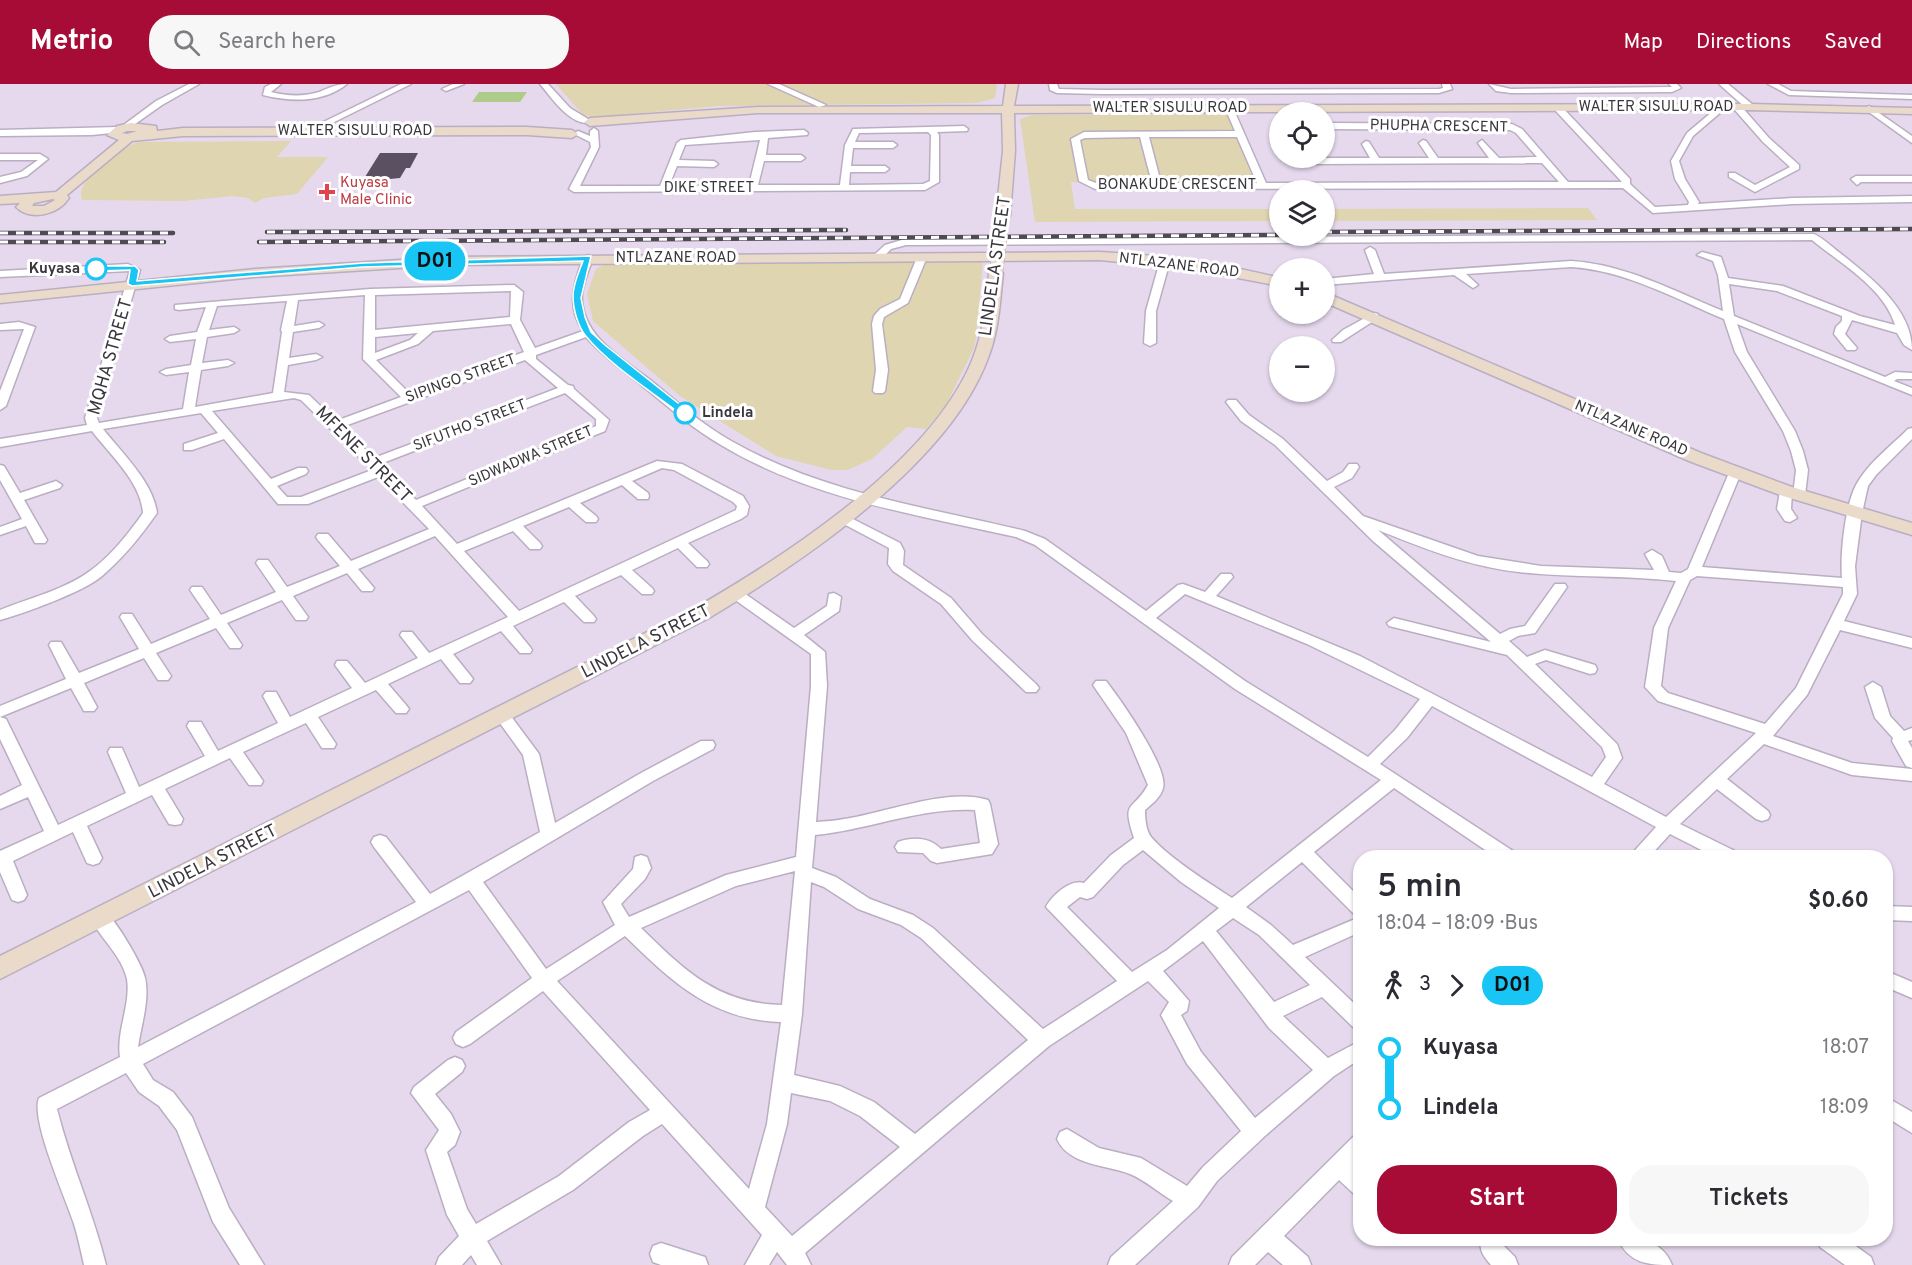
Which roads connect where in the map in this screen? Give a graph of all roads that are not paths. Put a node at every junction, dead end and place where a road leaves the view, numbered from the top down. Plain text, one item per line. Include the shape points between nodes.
1 (195, 84) edge
2 (278, 84) edge
3 (343, 84) edge
4 (407, 84) edge
5 (460, 84) edge
6 (544, 84) edge
7 (772, 84) edge
8 (1053, 84) edge
9 (1446, 84) edge
10 (1493, 84) edge
11 (1673, 84) edge
12 (1723, 84) edge
13 (1772, 84) edge
14 (1881, 84) edge
15 (1011, 88) edge
16 (1102, 88) edge
17 (1154, 88) edge
18 (1204, 88) edge
19 (1251, 88) edge
20 (1300, 88) edge
21 (446, 89) dead end
22 (1898, 96) junction
23 (1912, 96) edge
24 (822, 105) dead end
25 (1750, 106) junction
26 (1557, 107) junction
27 (1712, 107) junction
28 (1737, 107) junction
29 (1229, 108) junction
30 (1869, 108) junction
31 (151, 109) junction
32 (971, 109) junction
33 (1008, 109) junction
34 (567, 111) junction
35 (1912, 111) edge
36 (1335, 126) edge
37 (572, 129) junction
38 (592, 129) junction
39 (964, 129) dead end
40 (931, 130) junction
41 (128, 132) junction
42 (307, 132) junction
43 (0, 133) edge
44 (804, 133) dead end
45 (1240, 134) junction
46 (755, 135) junction
47 (1144, 135) junction
48 (1912, 140) edge
49 (1482, 142) dead end
50 (1423, 143) dead end
51 (1366, 144) dead end
52 (849, 145) junction
53 (893, 146) dead end
54 (0, 157) edge
55 (760, 158) junction
56 (801, 158) dead end
57 (1435, 160) junction
58 (1496, 160) junction
59 (1544, 160) junction
60 (1376, 161) junction
61 (673, 163) junction
62 (714, 164) dead end
63 (846, 169) junction
64 (885, 169) dead end
65 (1318, 170) edge
66 (1732, 175) dead end
67 (1912, 179) edge
68 (0, 180) edge
69 (1857, 182) dead end
70 (1565, 184) junction
71 (1625, 185) junction
72 (1157, 186) junction
73 (1263, 186) junction
74 (664, 188) junction
75 (753, 188) junction
76 (844, 188) junction
77 (54, 195) junction
78 (35, 198) junction
79 (1912, 199) edge
80 (0, 200) edge
81 (0, 206) edge
82 (26, 209) junction
83 (1691, 209) junction
84 (1370, 250) dead end
85 (1702, 255) dead end
86 (878, 257) junction
87 (922, 257) junction
88 (588, 258) junction
89 (1165, 261) junction
90 (1444, 262) dead end
91 (1453, 272) junction
92 (0, 274) edge
93 (1380, 277) junction
94 (1269, 280) edge
95 (1723, 280) junction
96 (1335, 281) edge
97 (132, 284) junction
98 (1473, 285) dead end
99 (370, 292) junction
100 (293, 297) junction
101 (0, 299) edge
102 (1335, 300) edge
103 (212, 304) junction
104 (179, 307) dead end
105 (1847, 315) junction
106 (1374, 316) junction
107 (1729, 317) junction
108 (515, 320) junction
109 (319, 325) dead end
110 (0, 327) edge
111 (430, 328) junction
112 (234, 330) dead end
113 (286, 330) junction
114 (1900, 330) junction
115 (588, 333) junction
116 (202, 334) junction
117 (370, 334) junction
118 (170, 339) dead end
119 (1337, 340) dead end
120 (1150, 343) dead end
121 (1912, 347) edge
122 (1851, 348) dead end
123 (530, 354) junction
124 (316, 357) dead end
125 (369, 359) junction
126 (283, 362) junction
127 (228, 363) dead end
128 (196, 367) junction
129 (166, 372) dead end
130 (1912, 376) edge
131 (1886, 381) junction
132 (568, 388) junction
133 (879, 391) dead end
134 (1912, 392) edge
135 (278, 396) junction
136 (408, 398) junction
137 (1, 399) edge
138 (1232, 402) dead end
139 (204, 409) junction
140 (188, 411) junction
141 (334, 425) junction
142 (94, 426) junction
143 (1912, 432) edge
144 (225, 435) junction
145 (0, 443) edge
146 (188, 447) dead end
147 (1353, 467) dead end
148 (376, 468) junction
149 (0, 469) edge
150 (302, 471) dead end
151 (1735, 473) junction
152 (622, 479) junction
153 (56, 484) dead end
154 (267, 485) junction
155 (1325, 487) junction
156 (1792, 493) junction
157 (643, 496) dead end
158 (866, 498) junction
159 (16, 499) junction
160 (570, 501) junction
161 (414, 506) junction
162 (1855, 513) junction
163 (1355, 517) junction
164 (843, 518) junction
165 (591, 519) dead end
166 (1790, 519) dead end
167 (28, 521) junction
168 (514, 524) junction
169 (1912, 530) edge
170 (0, 531) edge
171 (436, 531) junction
172 (323, 537) dead end
173 (40, 540) dead end
174 (679, 542) junction
175 (535, 546) dead end
176 (455, 550) junction
177 (1652, 554) dead end
178 (263, 563) dead end
179 (702, 564) dead end
180 (348, 566) junction
181 (623, 569) junction
182 (1663, 575) junction
183 (1689, 575) junction
184 (1227, 577) dead end
185 (1849, 583) junction
186 (1560, 587) dead end
187 (367, 588) dead end
188 (197, 590) dead end
189 (647, 591) dead end
190 (286, 592) junction
191 (736, 594) junction
192 (566, 595) junction
193 (834, 597) dead end
194 (1207, 598) junction
195 (0, 615) edge
196 (128, 617) dead end
197 (301, 617) dead end
198 (1147, 618) junction
199 (589, 620) dead end
200 (218, 621) junction
201 (510, 621) junction
202 (1394, 623) dead end
203 (1836, 624) junction
204 (407, 635) dead end
205 (793, 635) junction
206 (1912, 643) edge
207 (56, 645) dead end
208 (235, 645) dead end
209 (1504, 645) junction
210 (148, 651) junction
211 (525, 651) dead end
212 (443, 652) junction
213 (427, 660) junction
214 (1525, 663) junction
215 (342, 665) dead end
216 (1590, 669) dead end
217 (163, 676) dead end
218 (465, 679) dead end
219 (74, 682) junction
220 (378, 683) junction
221 (1101, 685) dead end
222 (1872, 687) dead end
223 (1031, 688) dead end
224 (362, 690) junction
225 (271, 696) dead end
226 (1430, 699) junction
227 (88, 707) dead end
228 (401, 709) dead end
229 (0, 712) edge
230 (309, 715) junction
231 (502, 715) junction
232 (0, 723) edge
233 (287, 725) junction
234 (195, 726) dead end
235 (1765, 734) junction
236 (1906, 735) edge
237 (328, 744) dead end
238 (707, 745) dead end
239 (6, 748) edge
240 (234, 750) junction
241 (116, 752) dead end
242 (215, 759) junction
243 (1912, 762) edge
244 (1369, 766) junction
245 (1912, 775) edge
246 (255, 780) dead end
247 (1393, 780) junction
248 (1716, 780) junction
249 (1595, 785) junction
250 (155, 787) junction
251 (32, 788) junction
252 (135, 796) junction
253 (0, 803) edge
254 (1762, 815) dead end
255 (175, 819) dead end
256 (78, 823) junction
257 (1667, 826) junction
258 (806, 829) junction
259 (549, 833) junction
260 (54, 834) junction
261 (1143, 840) junction
262 (381, 842) dead end
263 (904, 847) dead end
264 (1498, 850) edge
265 (1645, 850) edge
266 (1716, 850) edge
267 (1304, 854) junction
268 (93, 858) dead end
269 (2, 859) edge
270 (641, 862) dead end
271 (803, 867) junction
272 (471, 880) junction
273 (18, 895) dead end
274 (1353, 902) edge
275 (428, 904) junction
276 (1234, 907) junction
277 (1893, 913) edge
278 (1912, 914) edge
279 (100, 919) junction
280 (627, 926) junction
281 (1353, 927) edge
282 (1205, 930) junction
283 (1292, 954) junction
284 (0, 968) edge
285 (1150, 970) junction
286 (544, 980) junction
287 (1130, 982) junction
288 (1893, 982) edge
289 (1323, 987) junction
290 (1912, 990) edge
291 (1271, 1013) junction
292 (792, 1014) junction
293 (1353, 1015) edge
294 (463, 1038) dead end
295 (1042, 1040) junction
296 (1353, 1054) edge
297 (130, 1062) junction
298 (455, 1066) dead end
299 (1328, 1070) junction
300 (783, 1082) junction
301 (1893, 1111) edge
302 (665, 1112) junction
303 (1912, 1124) edge
304 (1254, 1132) junction
305 (1067, 1138) dead end
306 (915, 1146) junction
307 (1353, 1151) edge
308 (1339, 1166) junction
309 (1353, 1179) edge
310 (1190, 1200) junction
311 (754, 1210) junction
312 (776, 1233) junction
313 (1268, 1236) junction
314 (472, 1238) junction
315 (1490, 1246) edge
316 (1638, 1246) edge
317 (1837, 1246) edge
318 (662, 1254) dead end
319 (795, 1258) edge
320 (758, 1264) edge
321 (95, 1265) edge
322 (253, 1265) edge
323 (447, 1265) edge
324 (490, 1265) edge
325 (697, 1265) edge
326 (1119, 1265) edge
327 (1240, 1265) edge
328 (1300, 1265) edge
329 (1507, 1265) edge
330 (1661, 1265) edge
331 (1863, 1265) edge

1 - 31 street
2 - 3 street via 266,93 301,99 318,97
4 - 42 street
5 - 21 street
6 - 34 street
7 - 24 street
8 - 16 street via 1057,91
9 - 20 street via 1448,89 1440,92
10 - 11 street via 1511,92 1672,90 1677,88
12 - 25 street
13 - 22 street via 1789,93
14 - 22 street
15 - 32 street via 991,105
15 - 33 street, LINDELA STREET
16 - 17 street
17 - 18 street
18 - 19 street
19 - 20 street
22 - 23 street
25 - 28 street, WALTER SISULU ROAD
25 - 30 street, WALTER SISULU ROAD
26 - 27 street, WALTER SISULU ROAD
26 - 29 street, WALTER SISULU ROAD
26 - 71 street via 1627,181
27 - 28 street, WALTER SISULU ROAD
27 - 83 street via 1717,112 1690,135 1675,161 1680,179 1694,202
28 - 66 street via 1796,167 1755,189
29 - 33 street, WALTER SISULU ROAD
29 - 45 street
30 - 35 street, WALTER SISULU ROAD
30 - 48 street
31 - 41 street
31 - 41 street
32 - 33 street, WALTER SISULU ROAD
32 - 38 street, WALTER SISULU ROAD via 758,110 644,118
33 - 158 street, LINDELA STREET, bridge via 1009,151 990,329 972,378 953,409 927,442
34 - 37 street
34 - 38 street
36 - 59 street, PHUPHA CRESCENT via 1503,126 1519,131
37 - 38 street, WALTER SISULU ROAD
37 - 42 street, WALTER SISULU ROAD
38 - 74 street, DIKE STREET via 595,147 574,189
39 - 40 street
40 - 52 street via 856,131
40 - 76 street, DIKE STREET via 935,135 931,185
41 - 42 street, WALTER SISULU ROAD
41 - 43 street
41 - 77 street
44 - 46 street
45 - 47 street, BONAKUDE CRESCENT
45 - 73 street
46 - 55 street via 765,141
46 - 61 street via 681,143
47 - 72 street
47 - 72 street, BONAKUDE CRESCENT via 1077,137 1084,181 1095,186
49 - 58 street
50 - 57 street
51 - 60 street
52 - 53 street
52 - 63 street
54 - 68 street via 44,159 26,175
55 - 56 street
55 - 75 street
57 - 58 street
57 - 60 street
58 - 59 street
59 - 70 street, PHUPHA CRESCENT
60 - 65 street
61 - 62 street
61 - 74 street
63 - 64 street
63 - 76 street
65 - 70 street, BONAKUDE CRESCENT
65 - 73 street, BONAKUDE CRESCENT
67 - 69 street via 1856,179
70 - 71 street, BONAKUDE CRESCENT
71 - 83 street via 1653,210
72 - 73 street, BONAKUDE CRESCENT
74 - 75 street, DIKE STREET
75 - 76 street, DIKE STREET
77 - 78 street
77 - 82 street via 63,201 38,210
78 - 80 street
78 - 82 street via 23,205
79 - 83 street via 1792,201
81 - 82 street
84 - 93 street
85 - 95 street via 1717,259
86 - 87 street, NTLAZANE ROAD
86 - 88 street, NTLAZANE ROAD
86 - 114 street via 888,247 905,242 1814,237 1862,276 1895,311
87 - 89 street, NTLAZANE ROAD via 1100,256
87 - 133 street via 904,301 879,316
88 - 97 street, NTLAZANE ROAD via 374,264
88 - 115 street via 577,298
89 - 94 street, NTLAZANE ROAD
89 - 120 street via 1151,311
90 - 91 street
91 - 93 street
91 - 98 street
91 - 107 street via 1589,265 1628,276
92 - 97 street via 119,267 134,269
93 - 96 street
95 - 105 street via 1779,288
95 - 107 street
97 - 101 street, NTLAZANE ROAD
97 - 142 street, MQHA STREET via 91,418
99 - 100 street, SIDWADWA STREET
99 - 108 street, SIDWADWA STREET via 514,288 518,292
99 - 117 street
100 - 103 street, SIDWADWA STREET
100 - 113 street
102 - 106 street, NTLAZANE ROAD
103 - 104 street, SIDWADWA STREET
103 - 116 street
105 - 114 street
105 - 122 street via 1848,322 1839,334
106 - 119 street
106 - 151 street, NTLAZANE ROAD
107 - 131 street
107 - 156 street via 1741,352 1790,431 1802,470
108 - 111 street
108 - 123 street, SIDWADWA STREET
109 - 113 street
110 - 137 street via 30,327
111 - 117 street
111 - 125 street via 414,342
112 - 116 street
113 - 126 street
114 - 121 street
115 - 123 street, SIPINGO STREET
115 - 158 street via 665,398 736,449
116 - 118 street
116 - 128 street
117 - 125 street
123 - 132 street, SIDWADWA STREET via 531,360
123 - 136 street, SIPINGO STREET
124 - 126 street
125 - 136 street
126 - 135 street
127 - 128 street
128 - 129 street
128 - 140 street
130 - 131 street via 1895,375
131 - 134 street
132 - 148 street, SIFUTHO STREET
132 - 161 street, SIDWADWA STREET via 603,420 601,428
135 - 139 street, MFENE STREET
135 - 141 street, MFENE STREET via 305,397
136 - 141 street, SIPINGO STREET
138 - 155 street via 1245,418 1279,442
139 - 140 street, MFENE STREET
139 - 144 street, SIFUTHO STREET
140 - 142 street, MFENE STREET
141 - 148 street, MFENE STREET
142 - 145 street, MFENE STREET
142 - 195 street, MQHA STREET via 140,485 150,513 96,574
143 - 162 street via 1862,486
144 - 146 street
144 - 154 street, SIFUTHO STREET
147 - 155 street via 1348,475
148 - 154 street, SIFUTHO STREET via 296,503 278,499
148 - 161 street, MFENE STREET
149 - 159 street
150 - 154 street
151 - 156 street, NTLAZANE ROAD
151 - 183 street
152 - 157 street
152 - 160 street
152 - 174 street via 652,466 678,466 738,499 743,506 736,516
153 - 159 street
155 - 163 street
156 - 162 street, NTLAZANE ROAD
156 - 166 street via 1784,509
158 - 164 street, LINDELA STREET
158 - 198 street via 1040,542
159 - 167 street
160 - 165 street
160 - 168 street
161 - 171 street, MFENE STREET
162 - 169 street, NTLAZANE ROAD
162 - 185 street
163 - 182 street via 1437,549 1492,564 1553,571
163 - 209 street
164 - 191 street, LINDELA STREET
164 - 223 street via 894,546 898,568 946,601
167 - 170 street
167 - 173 street
168 - 175 street
168 - 176 street
171 - 176 street, MFENE STREET
171 - 180 street
172 - 180 street
174 - 179 street
174 - 181 street
176 - 201 street, MFENE STREET
177 - 182 street
178 - 190 street
180 - 187 street
180 - 190 street
181 - 189 street
181 - 192 street
182 - 183 street
183 - 185 street
183 - 235 street via 1661,628 1653,687 1663,697
184 - 194 street
185 - 203 street via 1850,594
186 - 209 street via 1530,630 1518,631
188 - 200 street
190 - 197 street
190 - 200 street
191 - 205 street
191 - 231 street, LINDELA STREET
192 - 199 street
192 - 201 street
193 - 205 street via 834,608
194 - 198 street via 1183,588
194 - 226 street via 1353,659
196 - 210 street
198 - 244 street via 1240,685
200 - 208 street
200 - 210 street
201 - 211 street, MFENE STREET
201 - 212 street
202 - 209 street
203 - 206 street
203 - 235 street via 1802,691
204 - 213 street
205 - 258 street via 818,652 819,686
207 - 219 street
209 - 214 street
210 - 217 street
210 - 219 street
212 - 213 street
212 - 218 street
213 - 220 street
214 - 216 street via 1545,655
214 - 249 street via 1612,747 1614,758
215 - 224 street
219 - 227 street
219 - 229 street
220 - 224 street
220 - 228 street
221 - 261 street via 1126,717 1156,785 1137,808
222 - 236 street via 1884,718
224 - 230 street
225 - 233 street
226 - 244 street
226 - 249 street
230 - 233 street
230 - 237 street
231 - 259 street via 531,754
231 - 279 street, LINDELA STREET
232 - 239 street
233 - 240 street
234 - 242 street
235 - 245 street via 1801,753 1852,769
235 - 248 street
236 - 243 street via 1900,741
238 - 259 street
239 - 251 street
240 - 242 street
240 - 246 street
241 - 252 street
242 - 250 street
244 - 247 street
247 - 264 street
247 - 267 street
248 - 254 street
248 - 257 street
249 - 257 street
250 - 252 street
250 - 255 street
251 - 253 street
251 - 260 street
252 - 256 street
256 - 260 street
256 - 268 street
257 - 265 street
257 - 266 street
258 - 263 street via 843,826 927,807 982,804 989,844 986,849 937,856 927,846
258 - 271 street
259 - 272 street
260 - 269 street
261 - 276 street via 1187,877
261 - 287 street via 1117,860 1086,893 1078,888 1055,907
262 - 275 street
267 - 274 street
267 - 276 street
269 - 273 street
270 - 280 street via 639,874 612,902
271 - 280 street via 732,880
271 - 292 street
271 - 295 street via 864,904 907,920 927,933
272 - 275 street
272 - 286 street
275 - 297 street
276 - 282 street
276 - 283 street
277 - 278 street
279 - 284 street, LINDELA STREET
279 - 297 street via 119,944 136,978 128,1047
280 - 286 street
280 - 292 street via 669,968 711,997 754,1012
281 - 283 street
282 - 285 street
282 - 291 street
283 - 289 street
285 - 287 street
285 - 304 street via 1180,1001 1171,1015 1194,1058
286 - 294 street
286 - 302 street
287 - 295 street
288 - 290 street
289 - 291 street
289 - 293 street
291 - 299 street
292 - 300 street
295 - 306 street
296 - 299 street
297 - 321 street via 46,1105
297 - 322 street via 146,1086 166,1099 185,1124 221,1215
298 - 314 street via 422,1093 450,1131 436,1150 458,1215
299 - 304 street
300 - 306 street via 832,1092 867,1109
300 - 311 street via 777,1124
301 - 303 street
302 - 311 street
302 - 314 street via 636,1129 566,1183
304 - 310 street via 1210,1174
305 - 310 street via 1095,1157 1134,1165
306 - 319 street
307 - 308 street
308 - 309 street
308 - 313 street
310 - 326 street
311 - 312 street
312 - 319 street
312 - 320 street
313 - 327 street
313 - 328 street
314 - 323 street
314 - 324 street
315 - 329 street
316 - 330 street
317 - 331 street
318 - 325 street

